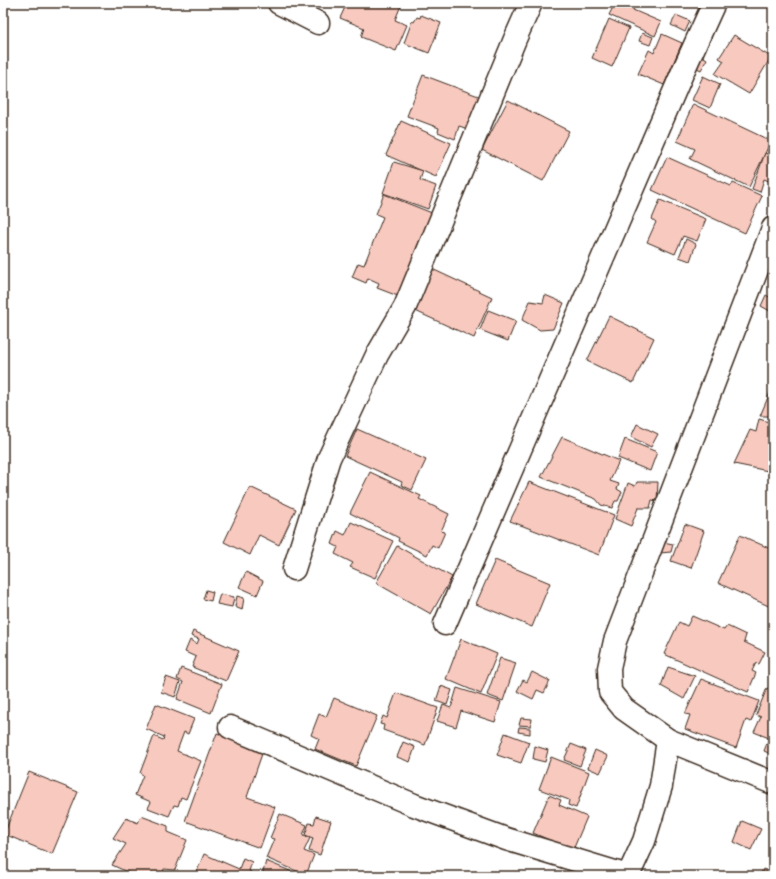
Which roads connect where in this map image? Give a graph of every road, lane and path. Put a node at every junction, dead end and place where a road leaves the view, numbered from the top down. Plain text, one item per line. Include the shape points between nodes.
1 (279, 3) edge
2 (531, 3) edge
3 (714, 3) edge
4 (318, 23) dead end
5 (773, 228) edge
6 (294, 569) dead end
7 (445, 624) dead end
8 (230, 727) dead end
9 (668, 740) junction
10 (773, 783) edge
11 (628, 876) edge

1 - 4 street
2 - 6 street via 405,307 377,355 328,458
3 - 7 street
5 - 9 street via 615,641 609,668 610,692 624,709
8 - 11 street via 414,805 506,839
9 - 10 street
9 - 11 street via 661,786 644,841

